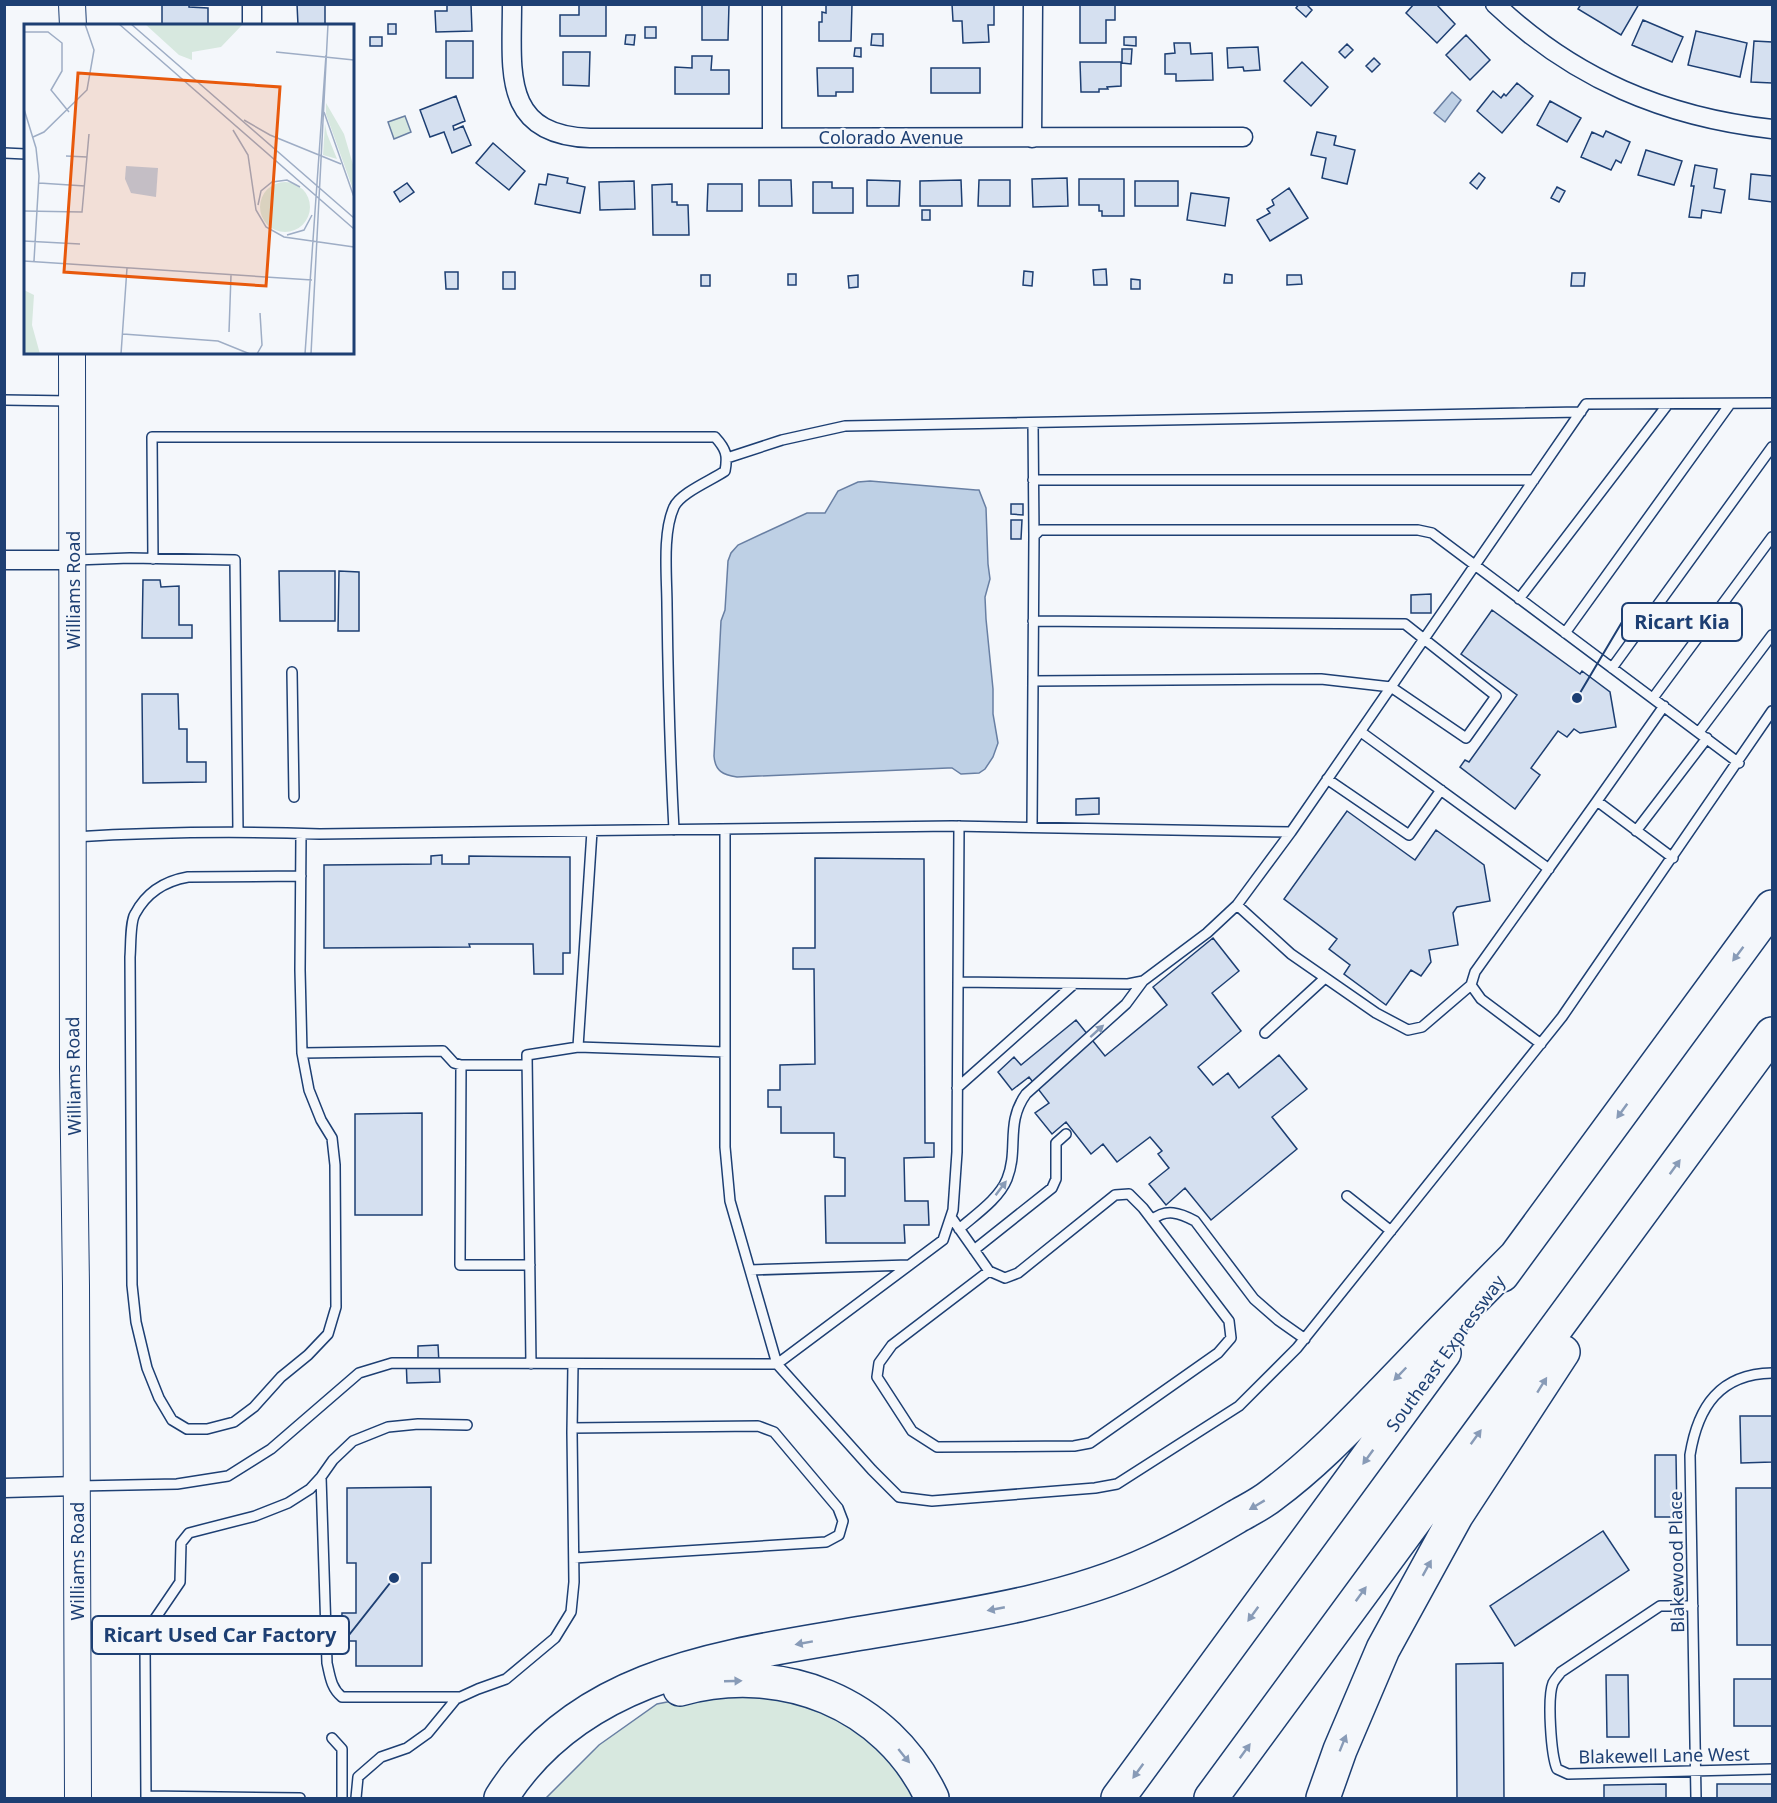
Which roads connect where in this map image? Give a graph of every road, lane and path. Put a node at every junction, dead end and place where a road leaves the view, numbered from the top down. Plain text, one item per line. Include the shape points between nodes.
1 (72, 4) edge
2 (252, 4) edge
3 (512, 4) edge
4 (772, 4) edge
5 (1034, 4) edge
6 (1496, 4) edge
7 (73, 24) edge
8 (252, 24) edge
9 (1773, 129) edge
10 (772, 137) junction
11 (1243, 137) dead end
12 (1032, 138) junction
13 (4, 153) edge
14 (24, 154) edge
15 (72, 354) edge
16 (4, 400) edge
17 (72, 401) junction
18 (1773, 403) edge
19 (1668, 404) junction
20 (1730, 404) junction
21 (1581, 412) junction
22 (1033, 423) junction
23 (1773, 447) edge
24 (727, 458) junction
25 (1033, 480) junction
26 (1534, 480) junction
27 (1034, 536) junction
28 (1773, 537) edge
29 (153, 559) junction
30 (4, 560) edge
31 (73, 560) junction
32 (1474, 566) junction
33 (1520, 599) junction
34 (1034, 621) junction
35 (1565, 633) junction
36 (1773, 635) edge
37 (1425, 639) junction
38 (1612, 668) junction
39 (292, 672) dead end
40 (1033, 681) junction
41 (1391, 687) junction
42 (1653, 698) junction
43 (1664, 706) junction
44 (1773, 711) edge
45 (1361, 732) junction
46 (1703, 735) junction
47 (1738, 763) junction
48 (1328, 779) junction
49 (1442, 790) junction
50 (294, 797) dead end
51 (1597, 801) junction
52 (959, 826) junction
53 (1032, 827) junction
54 (725, 829) junction
55 (674, 830) junction
56 (238, 831) junction
57 (592, 831) junction
58 (1636, 831) junction
59 (1291, 832) junction
60 (301, 834) junction
61 (72, 837) junction
62 (1673, 858) junction
63 (1550, 869) junction
64 (300, 876) junction
65 (1237, 905) junction
66 (1773, 907) edge
67 (1325, 978) junction
68 (1143, 981) junction
69 (958, 982) junction
70 (1074, 984) junction
71 (1471, 985) junction
72 (1265, 1033) dead end
73 (1773, 1034) edge
74 (1541, 1044) junction
75 (578, 1047) junction
76 (725, 1052) junction
77 (302, 1053) junction
78 (461, 1065) junction
79 (527, 1065) junction
80 (957, 1088) junction
81 (1066, 1134) dead end
82 (1347, 1196) dead end
83 (1640, 1214) junction
84 (951, 1217) junction
85 (1152, 1220) junction
86 (959, 1228) junction
87 (1391, 1231) junction
88 (974, 1250) junction
89 (1515, 1257) junction
90 (530, 1265) junction
91 (909, 1265) junction
92 (750, 1270) junction
93 (989, 1271) junction
94 (1305, 1339) junction
95 (531, 1364) junction
96 (573, 1364) junction
97 (777, 1364) junction
98 (1773, 1373) edge
99 (467, 1425) dead end
100 (572, 1428) junction
101 (321, 1477) junction
102 (77, 1486) junction
103 (4, 1488) edge
104 (574, 1558) junction
105 (1693, 1606) junction
106 (460, 1697) junction
107 (332, 1738) dead end
108 (1773, 1769) edge
109 (1696, 1770) junction
110 (146, 1797) edge
111 (78, 1798) edge
112 (300, 1798) edge
113 (342, 1798) edge
114 (356, 1798) edge
115 (501, 1798) edge
116 (524, 1798) edge
117 (932, 1798) edge
118 (1118, 1798) edge
119 (1211, 1798) edge
120 (1323, 1798) edge
121 (1696, 1798) edge

1 - 7 main road
2 - 8 street
3 - 10 street, Colorado Avenue via 515,89 526,111 542,127 578,138
4 - 10 street
5 - 12 street
6 - 9 street via 1554,52 1631,95 1693,115
10 - 12 street, Colorado Avenue
11 - 12 street, Colorado Avenue
13 - 14 lane
15 - 17 main road, Williams Road
16 - 17 lane
17 - 31 main road, Williams Road
18 - 20 lane
19 - 20 lane
19 - 21 lane via 1586,404
19 - 33 lane
20 - 35 lane
21 - 22 lane
21 - 26 lane
22 - 24 lane via 845,426
22 - 25 lane
23 - 38 lane
24 - 29 lane via 716,437 706,436 152,437
24 - 55 lane via 725,471 679,499 669,525
25 - 26 lane
25 - 27 lane
26 - 32 lane
27 - 32 lane via 1040,530 1418,530 1432,533
27 - 34 lane
28 - 42 lane
29 - 31 lane
29 - 56 lane via 235,560
30 - 31 street
31 - 61 main road, Williams Road
32 - 33 lane
32 - 37 lane
33 - 35 lane
34 - 37 lane via 1405,624
34 - 40 lane
35 - 38 lane
36 - 46 lane
37 - 41 lane
37 - 41 lane via 1496,696 1484,713 1466,738
38 - 42 lane
39 - 50 lane
40 - 41 lane via 1321,679
40 - 53 lane
41 - 45 lane
42 - 43 lane
43 - 46 lane
43 - 51 lane
44 - 47 lane
45 - 48 lane
45 - 49 lane
46 - 47 lane
46 - 58 lane
47 - 62 lane
48 - 49 lane via 1409,835
48 - 59 lane
49 - 63 lane
51 - 58 lane
51 - 63 lane
52 - 53 lane
52 - 54 lane
52 - 69 lane
53 - 59 lane
54 - 55 lane
54 - 76 lane
55 - 57 lane
56 - 60 lane
56 - 61 lane
57 - 60 lane
57 - 75 lane
58 - 62 lane
59 - 65 lane
60 - 64 lane
61 - 102 main road, Williams Road
62 - 74 lane
63 - 71 lane via 1475,972
64 - 77 lane
64 - 77 lane via 171,880 155,889 134,915 130,957 132,1285 147,1368 172,1419 187,1429 207,1430 234,1422 328,1334 336,1307 334,1156 332,1138 309,1090
65 - 67 lane via 1291,954
65 - 68 lane
66 -> 89 highway, Southeast Expressway
67 - 71 lane via 1407,1030 1422,1027
67 - 72 lane
68 - 70 lane
86 -> 68 lane via 1007,1180 1016,1107 1126,1004
69 - 70 lane
69 - 80 lane
70 - 80 lane
71 - 74 lane via 1481,999
83 -> 73 highway
74 - 87 lane
75 - 76 lane
75 - 79 lane via 527,1055
76 - 92 lane via 725,1147 730,1201
77 - 78 lane via 443,1051
78 - 79 lane
78 - 90 lane via 460,1265
79 - 90 lane
80 - 84 lane
81 - 88 lane via 1056,1143 1056,1179 1052,1188
82 - 87 lane
119 -> 83 highway
120 -> 83 highway via 1383,1649 1456,1516 1593,1305
84 - 86 lane
84 - 91 lane via 942,1240
85 - 93 lane via 1129,1194 1114,1196 1018,1273 1005,1278
85 - 93 lane via 1229,1321 1231,1338 1218,1353 1090,1443 937,1447 912,1431 877,1377 879,1362 892,1345
85 - 94 lane via 1168,1212 1195,1221 1254,1299
86 - 88 lane
87 - 94 lane
88 - 93 lane
89 -> 115 highway via 1324,1453 1270,1497 1203,1537 1113,1578 1053,1596 742,1654 663,1675 623,1691 570,1724 525,1765
89 -> 118 highway, Southeast Expressway
90 - 95 lane
91 - 92 lane
91 - 97 lane
92 - 97 lane
94 - 97 lane via 1239,1406 1117,1484 932,1501 899,1497
95 - 96 lane
95 - 102 lane via 393,1363 359,1373 271,1449 228,1476 177,1485
96 - 97 lane
96 - 100 lane
98 - 105 lane, Blakewood Place via 1742,1377 1724,1386 1711,1399 1694,1435 1690,1455
99 - 101 lane via 388,1427 353,1441
100 - 104 lane
100 - 104 lane via 758,1426 774,1432 837,1508 843,1521 839,1535 826,1542
101 - 106 lane via 327,1663 331,1683 342,1697
101 - 110 lane via 288,1503 189,1533 181,1543 180,1582 155,1616 146,1638
102 - 103 street
102 - 111 main road, Williams Road
104 - 106 lane via 571,1612 555,1638 506,1679
105 - 109 lane, Blakewood Place
105 - 109 lane, Blakewell Lane West via 1660,1606 1561,1672 1550,1696 1552,1759 1557,1769 1568,1774
106 - 114 lane via 428,1733 407,1748 381,1757 358,1777
107 - 113 lane via 342,1749
108 - 109 lane, Blakewell Lane West
109 - 121 lane, Blakewood Place
110 - 112 lane
116 -> 117 highway via 565,1753 626,1711 698,1684 751,1680 802,1688 863,1716 894,1743

